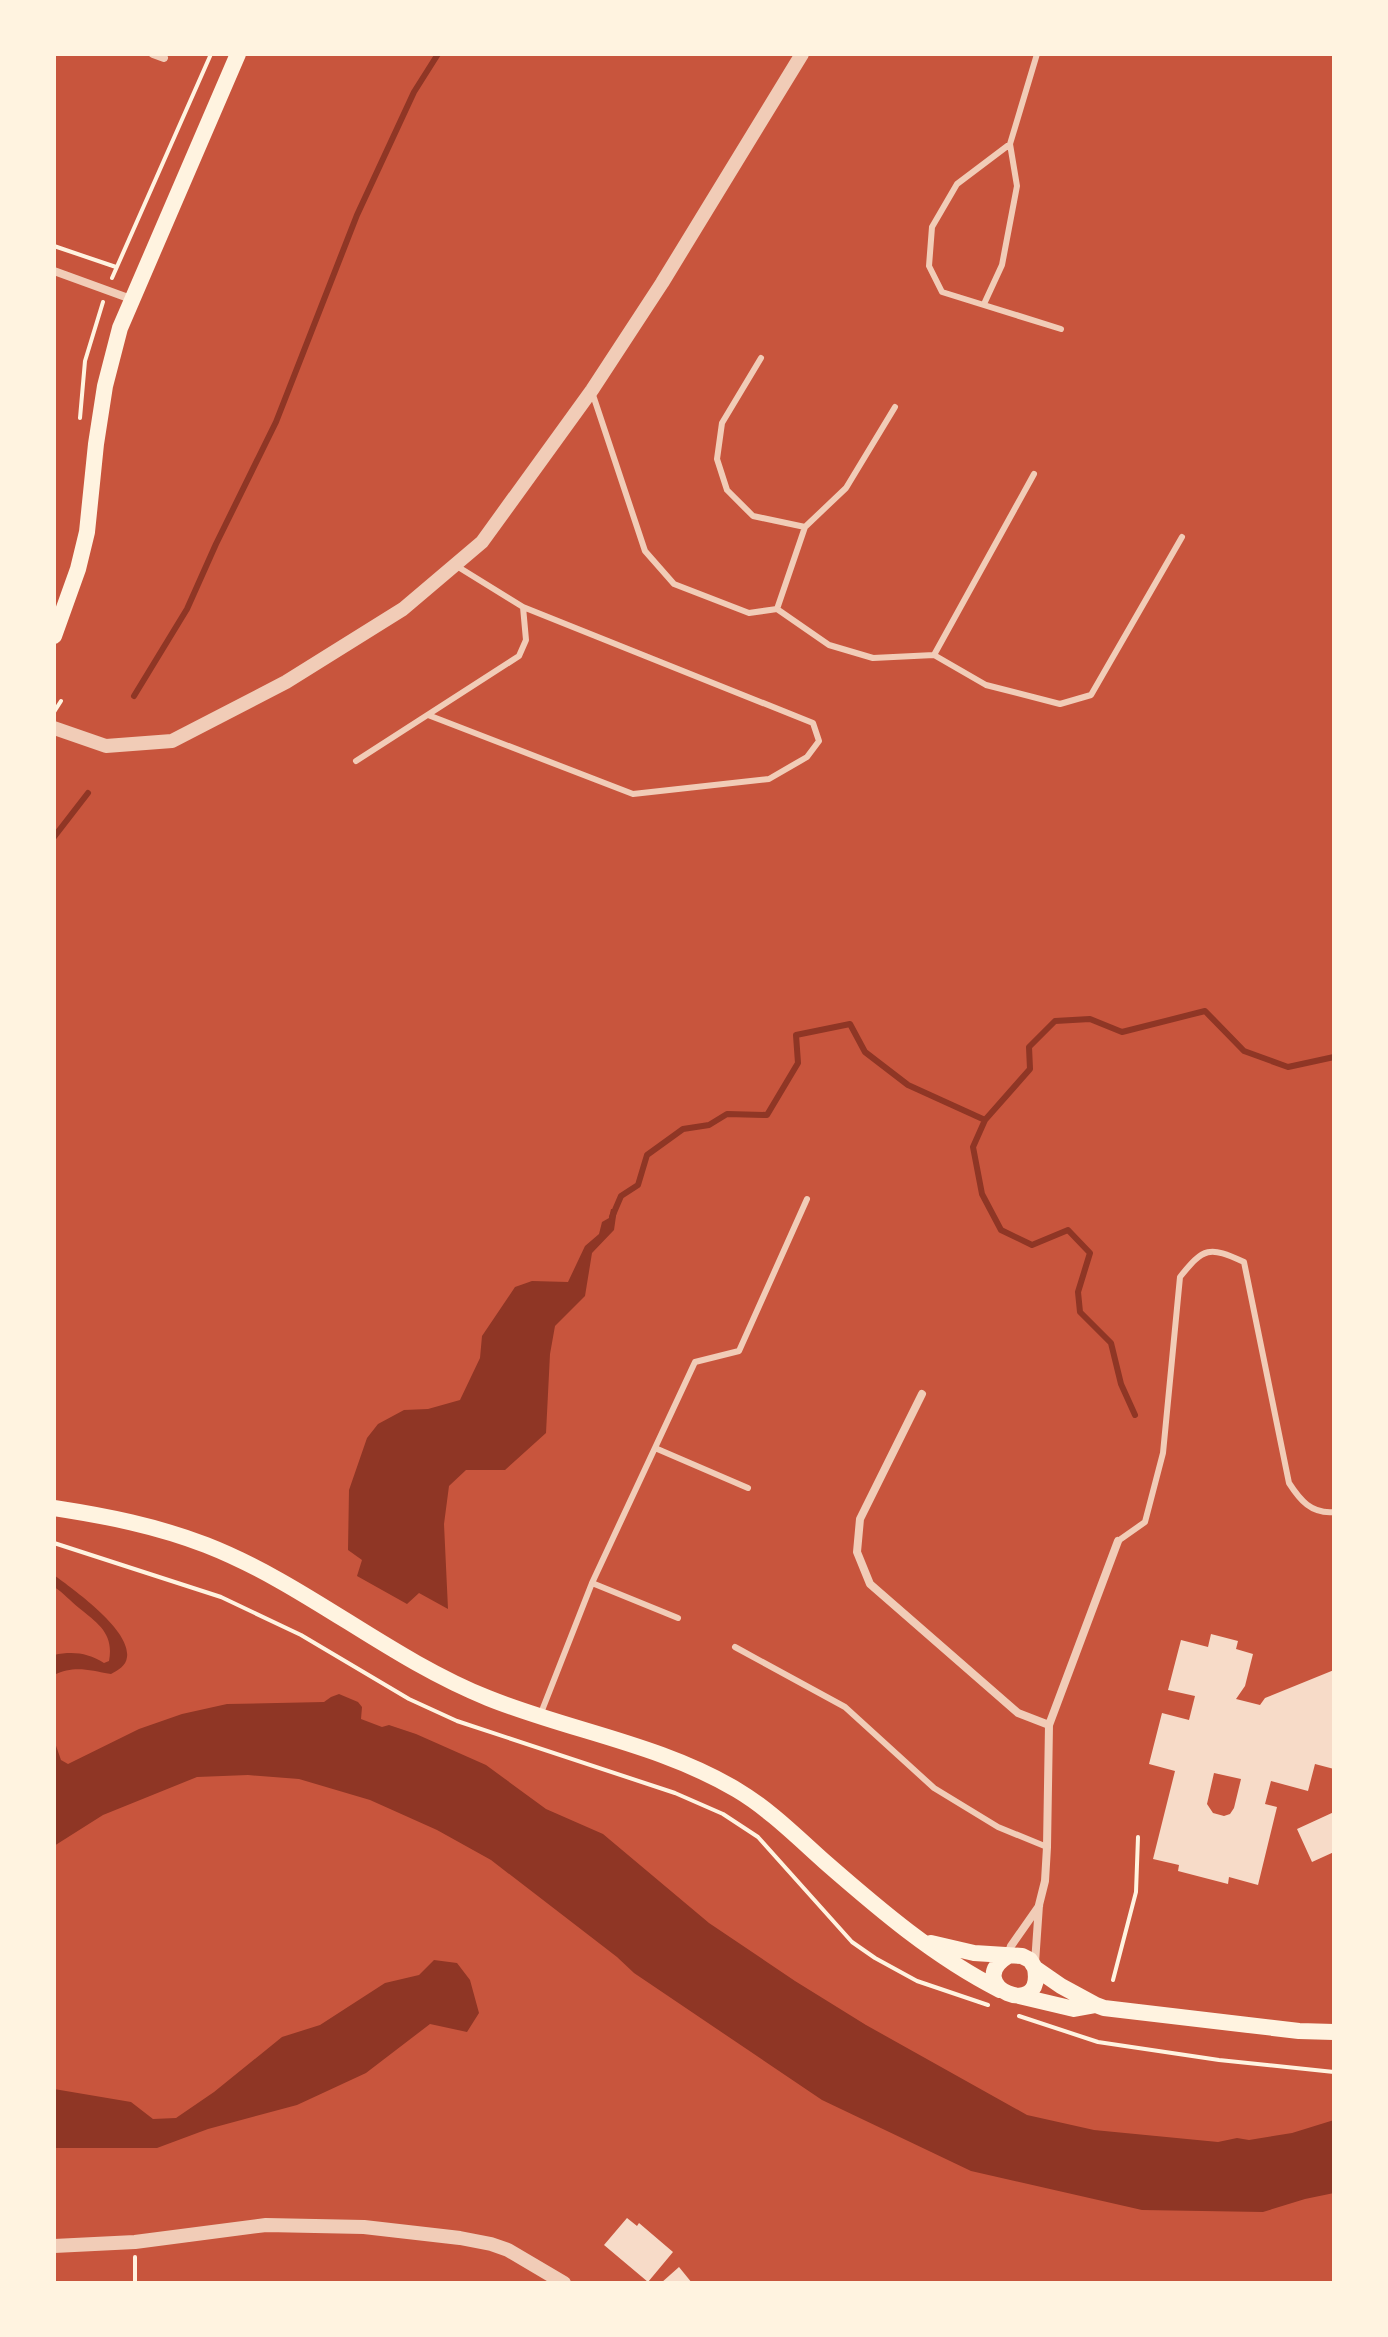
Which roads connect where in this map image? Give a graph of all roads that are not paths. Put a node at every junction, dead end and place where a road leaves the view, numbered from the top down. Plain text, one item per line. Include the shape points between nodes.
1 (153, 54) edge
2 (238, 54) edge
3 (802, 54) edge
4 (1037, 54) edge
5 (164, 58) dead end
6 (1010, 144) junction
7 (54, 271) edge
8 (131, 299) junction
9 (984, 304) junction
10 (1061, 329) dead end
11 (761, 358) dead end
12 (592, 390) junction
13 (895, 407) dead end
14 (1034, 474) dead end
15 (805, 527) junction
16 (1182, 537) dead end
17 (455, 565) junction
18 (523, 607) junction
19 (777, 609) junction
20 (54, 636) edge
21 (934, 655) junction
22 (428, 715) junction
23 (54, 728) edge
24 (356, 761) dead end
25 (807, 1199) dead end
26 (922, 1394) dead end
27 (655, 1448) junction
28 (748, 1488) dead end
29 (54, 1508) edge
30 (1334, 1512) edge
31 (1118, 1541) joint
32 (592, 1583) junction
33 (678, 1618) dead end
34 (735, 1647) dead end
35 (540, 1716) junction
36 (1049, 1725) junction
37 (1047, 1847) junction
38 (1039, 1905) junction
39 (921, 1941) junction
40 (1008, 1956) junction
41 (1035, 1968) junction
42 (1000, 1990) junction
43 (1019, 1996) junction
44 (1096, 2005) junction
45 (1334, 2032) edge
46 (54, 2246) edge
47 (564, 2283) edge

1 - 5 street
2 - 8 main road
3 - 12 street
4 - 6 lane
6 - 9 lane via 1017,186 1002,265
6 - 9 lane via 957,184 932,227 929,266 942,292
7 - 8 street
8 - 20 main road via 105,386 87,532
9 - 10 lane
11 - 15 lane via 722,423 717,459 727,490 753,516
12 - 17 street via 482,542
12 - 19 lane via 645,551 674,584 749,613
13 - 15 lane via 846,488
14 - 21 lane
15 - 19 lane
16 - 21 lane via 1091,695 1060,704 986,685
17 - 18 lane
17 - 23 street via 403,609 286,682 172,741 106,746
18 - 22 lane via 526,640 519,656
18 - 22 lane via 813,723 819,741 807,757 769,779 633,794
19 - 21 lane via 829,645 873,658
22 - 24 lane
25 - 27 lane via 739,1351 695,1362
26 - 36 street via 860,1519 857,1552 870,1584 1018,1713
27 - 28 lane
27 - 32 lane
29 - 35 main road via 108,1516 207,1545 446,1679
30 - 31 lane via 1303,1504 1289,1483 1244,1262 1219,1251 1197,1256 1180,1277 1163,1453 1145,1522
31 - 36 street
32 - 33 lane
32 - 35 lane
34 - 37 lane via 845,1707 934,1788 998,1827
35 - 39 main road via 650,1750 737,1790
36 - 37 street
37 - 38 street
38 - 40 street
38 - 41 street
39 - 40 main road
39 - 42 main road
40 - 41 main road via 1022,1956
40 - 42 main road via 994,1974
41 - 43 main road via 1033,1987
41 - 44 main road
42 - 43 main road
43 - 44 main road via 1074,2009
44 - 45 main road
46 - 47 street via 135,2242 266,2225 364,2227 491,2244

